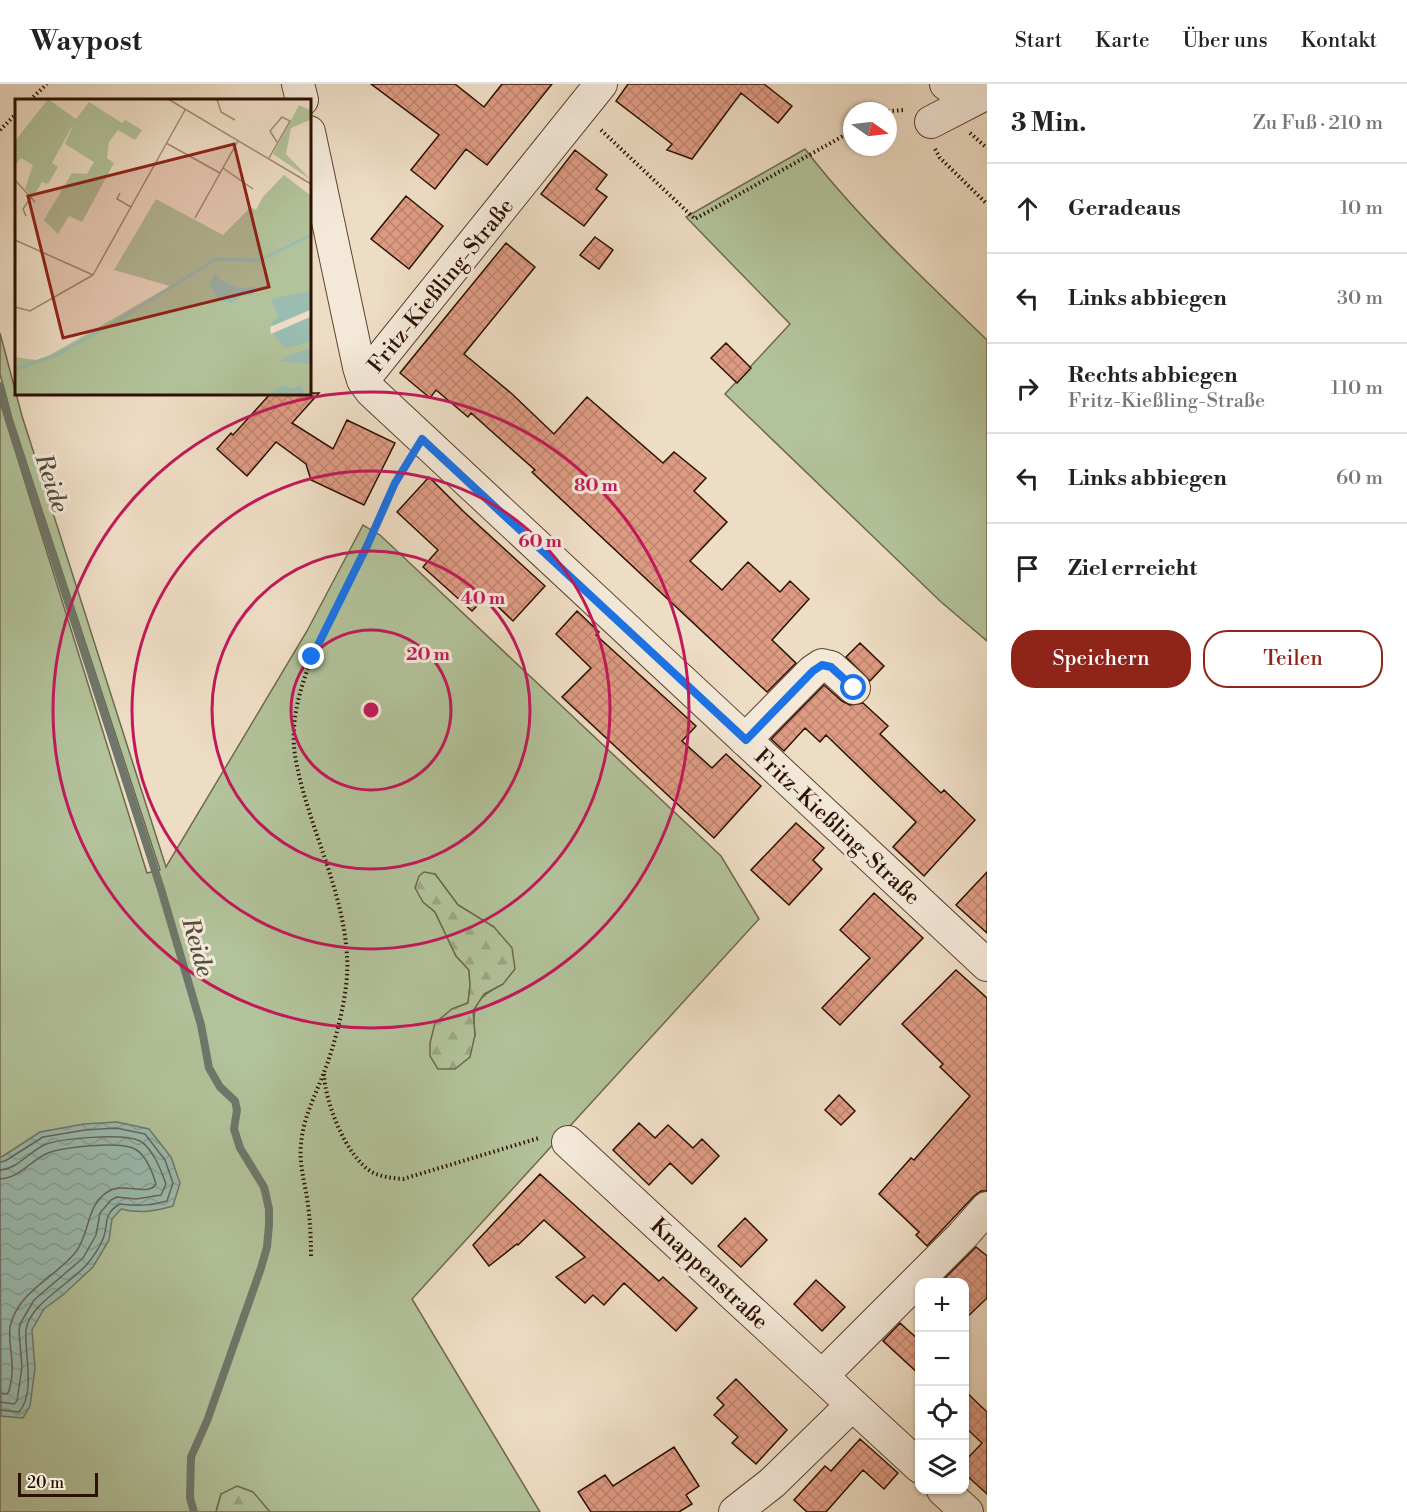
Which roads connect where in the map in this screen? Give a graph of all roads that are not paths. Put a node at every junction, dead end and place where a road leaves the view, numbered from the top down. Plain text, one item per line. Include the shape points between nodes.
1 (298, 84) edge
2 (601, 84) edge
3 (968, 93) edge
4 (302, 99) edge
5 (931, 122) road end
6 (310, 137) edge
7 (363, 380) junction
8 (854, 688) dead end
9 (746, 740) junction
10 (987, 965) edge
11 (568, 1142) road end
12 (987, 1208) edge
13 (822, 1376) junction
14 (852, 1405) junction
15 (915, 1462) edge
16 (947, 1494) edge
17 (735, 1512) edge
18 (967, 1512) edge

1 - 4 street
2 - 7 street, Fritz-Kießling-Straße
3 - 5 street
6 - 7 street
7 - 9 street, Fritz-Kießling-Straße
8 - 9 street via 831,667 822,665
9 - 10 street, Fritz-Kießling-Straße
11 - 13 street, Knappenstraße
12 - 13 street
13 - 14 street, Knappenstraße
14 - 15 street, Knappenstraße
14 - 17 street via 772,1484
16 - 18 street

